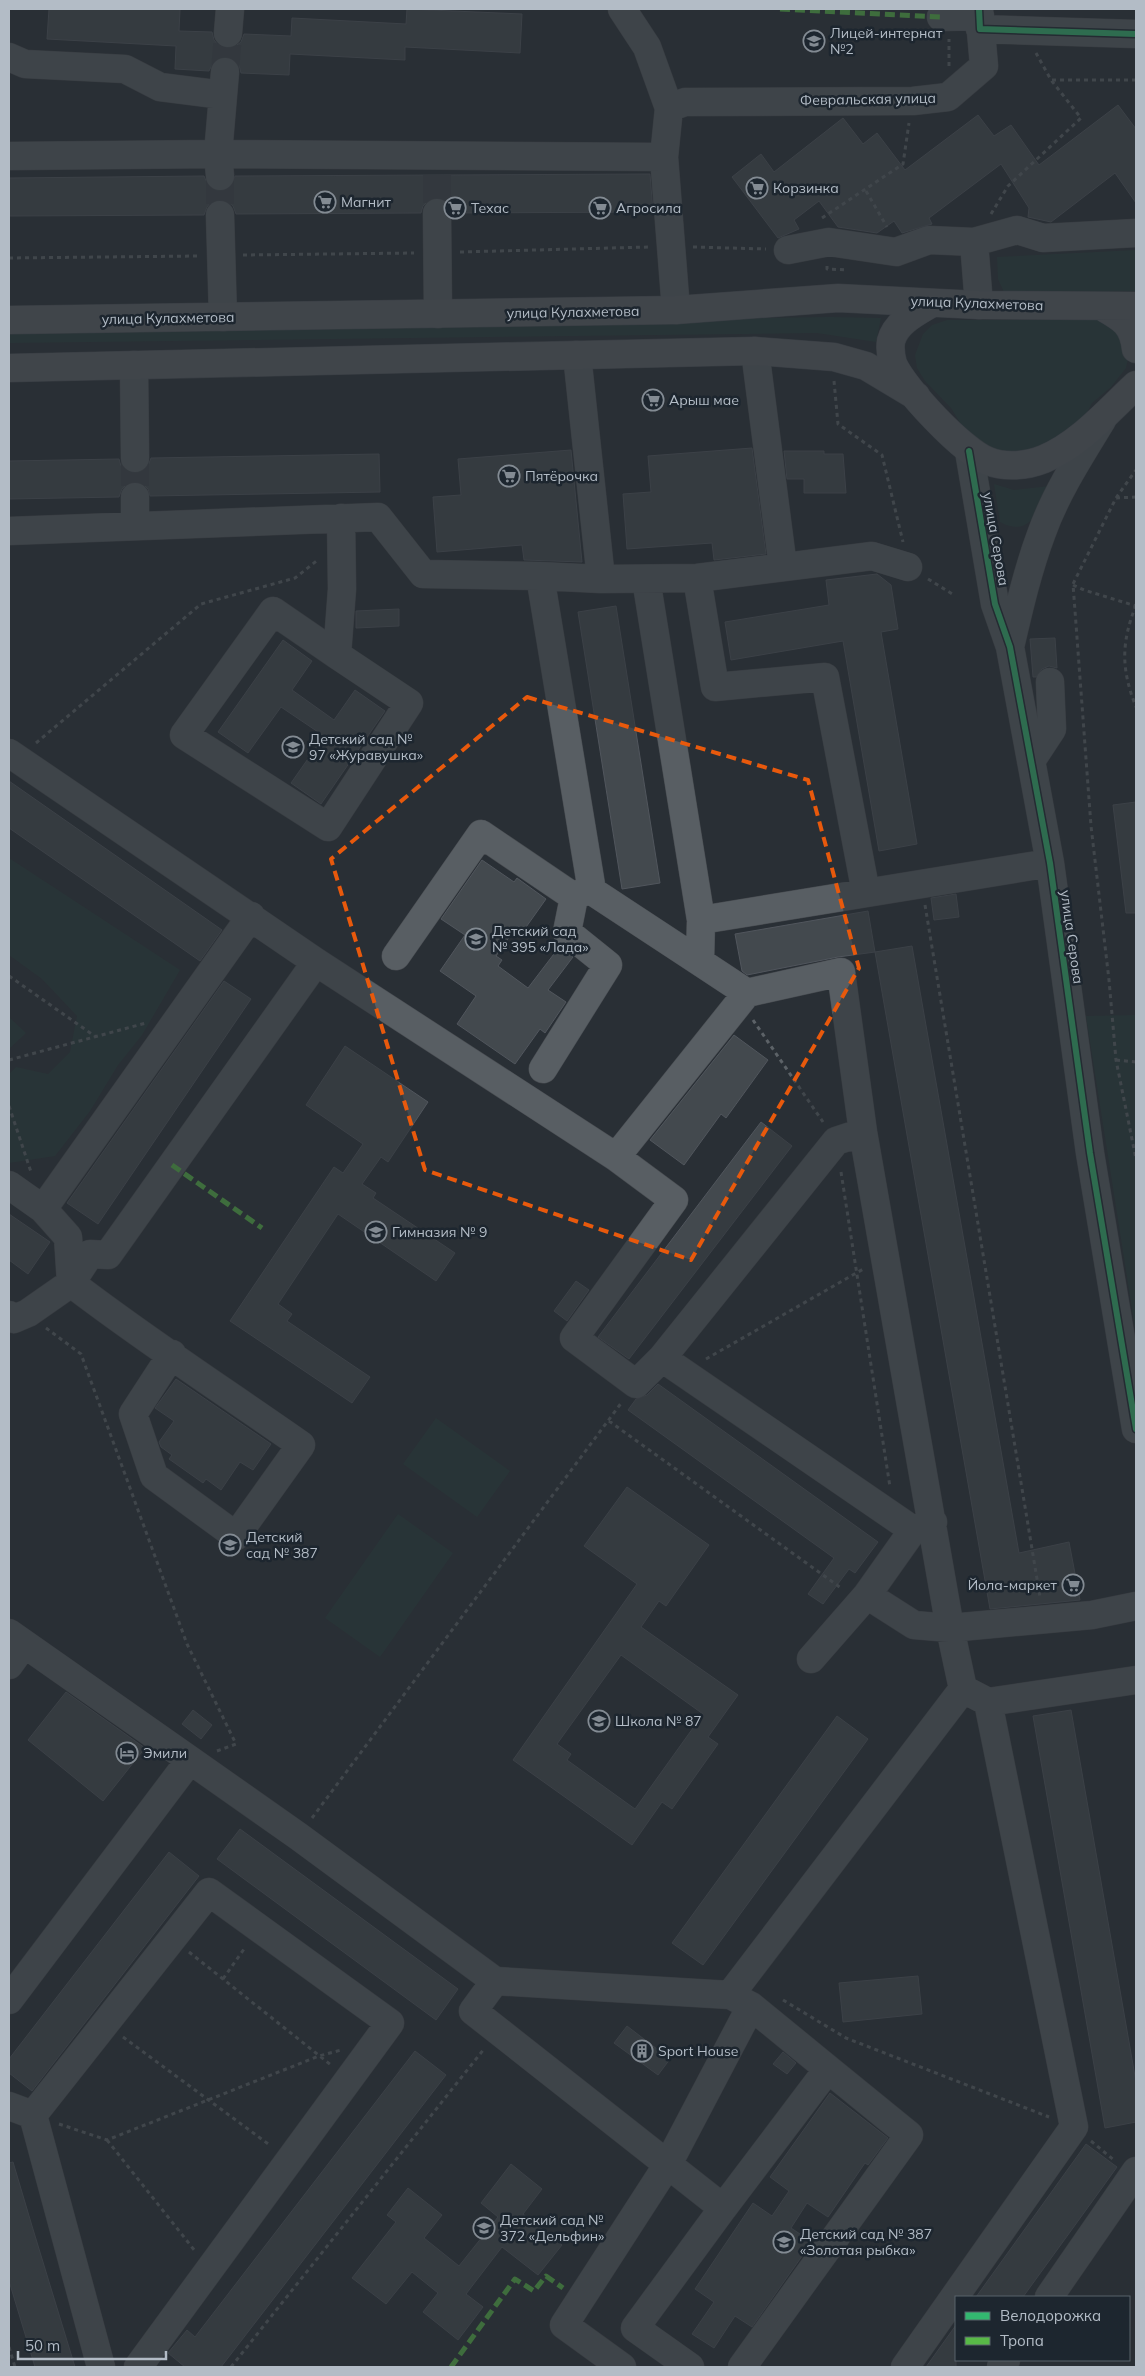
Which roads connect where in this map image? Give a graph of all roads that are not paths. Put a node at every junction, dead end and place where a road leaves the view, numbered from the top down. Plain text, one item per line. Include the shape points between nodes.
1 (622, 9) edge
2 (945, 17) road end
3 (980, 18) edge
4 (1136, 34) edge
5 (9, 57) edge
6 (669, 108) junction
7 (9, 156) edge
8 (664, 157) junction
9 (219, 165) junction
10 (437, 213) tunnel mouth
11 (220, 215) tunnel mouth
12 (1136, 232) edge
13 (974, 242) junction
14 (788, 250) road end
15 (932, 304) junction
16 (980, 305) junction
17 (1101, 306) junction
18 (1136, 306) edge
19 (676, 310) junction
20 (438, 314) junction
21 (223, 317) junction
22 (9, 320) edge
23 (1136, 348) edge
24 (755, 351) junction
25 (577, 355) junction
26 (1136, 355) edge
27 (134, 365) junction
28 (9, 368) edge
29 (1136, 385) edge
30 (916, 396) junction
31 (1109, 412) junction
32 (968, 450) junction
33 (134, 458) tunnel mouth
34 (135, 497) tunnel mouth
35 (135, 526) junction
36 (341, 530) junction
37 (9, 531) edge
38 (783, 567) junction
39 (908, 567) road end
40 (540, 576) junction
41 (646, 578) junction
42 (696, 578) junction
43 (601, 579) junction
44 (1010, 647) junction
45 (337, 655) junction
46 (1050, 682) dead end
47 (13, 756) edge
48 (1031, 761) junction
49 (1050, 863) junction
50 (866, 893) junction
51 (583, 894) junction
52 (251, 916) junction
53 (701, 920) junction
54 (396, 956) dead end
55 (316, 962) junction
56 (700, 962) junction
57 (744, 997) junction
58 (543, 1069) dead end
59 (863, 1132) junction
60 (616, 1157) junction
61 (9, 1185) edge
62 (43, 1209) junction
63 (71, 1283) junction
64 (18, 1314) edge
65 (172, 1354) junction
66 (672, 1365) junction
67 (1136, 1429) edge
68 (914, 1523) junction
69 (864, 1599) junction
70 (1136, 1606) edge
71 (950, 1628) junction
72 (14, 1648) edge
73 (811, 1659) dead end
74 (1136, 1680) edge
75 (963, 1689) junction
76 (988, 1702) junction
77 (190, 1760) junction
78 (495, 1981) junction
79 (9, 2000) edge
80 (752, 2000) junction
81 (828, 2070) junction
82 (21, 2110) edge
83 (668, 2164) junction
84 (1134, 2173) edge
85 (723, 2208) junction
86 (1050, 2296) edge
87 (101, 2367) edge
88 (138, 2367) edge
89 (622, 2367) edge
90 (690, 2367) edge
91 (742, 2367) edge
92 (905, 2367) edge

1 - 6 street via 647,47
2 - 3 street
3 - 4 street via 1022,30
3 - 6 street, Февральская улица via 984,66 948,97 913,101 685,102
5 - 9 street via 25,64 125,69 160,87 224,84
6 - 8 street
7 - 9 street
8 - 9 street via 437,165
8 - 19 street
10 - 20 street
11 - 21 street
12 - 13 street via 1043,238 1017,230
13 - 14 street via 929,240 896,252 824,242
13 - 16 street
15 - 16 main road, улица Кулахметова
15 - 19 main road, улица Кулахметова via 838,298
15 - 30 main road via 909,316 892,340 893,362
16 - 17 main road, улица Кулахметова
17 - 18 main road, улица Кулахметова
17 - 23 main road via 1123,319 1134,334
19 - 20 main road, улица Кулахметова
20 - 21 main road, улица Кулахметова
21 - 22 main road, улица Кулахметова
24 - 25 main road
24 - 30 main road via 834,357 866,366
24 - 38 street
25 - 27 main road
25 - 43 street
26 - 31 main road via 1132,372
27 - 28 main road
27 - 33 street
29 - 31 main road
30 - 32 main road
31 - 32 main road via 1068,445 1044,459 1012,466 988,462
31 - 44 street, улица Серова via 1071,471 1042,531
32 - 44 street, улица Серова via 995,604
34 - 35 street
35 - 36 street
35 - 37 street
36 - 40 street via 378,517 422,574
36 - 45 street via 342,589
38 - 39 street via 872,556
38 - 42 street
40 - 43 street
40 - 51 street
41 - 42 street
41 - 43 street
41 - 53 street
42 - 50 street via 715,687 825,677
44 - 48 street, улица Серова
45 - 45 street via 273,610 184,735 328,827 409,703
46 - 48 street via 1052,729
47 - 52 street
48 - 49 street, улица Серова
49 - 50 street
49 - 67 street, улица Серова via 1090,1152
50 - 53 street
51 - 54 street via 481,834
51 - 56 street
51 - 58 street via 567,932 608,965
52 - 55 street
52 - 62 street
53 - 56 street
55 - 60 street
55 - 63 street via 108,1255 90,1254
56 - 57 street
57 - 59 street via 841,972
57 - 60 street
59 - 66 street via 836,1141
59 - 68 street via 885,1256
60 - 66 street via 674,1200 574,1338 636,1384
61 - 62 street
62 - 63 street via 68,1237
63 - 64 street
63 - 65 street via 110,1314
65 - 65 street via 301,1445 236,1536 154,1476 133,1414
66 - 68 street
68 - 69 street
68 - 71 street
69 - 71 street via 914,1625
69 - 73 street
70 - 71 street via 1092,1615
71 - 75 street
72 - 77 street
74 - 76 street
75 - 76 street
75 - 80 street
76 - 92 street via 1074,2127
77 - 78 street
77 - 79 street
78 - 80 street
78 - 83 street via 473,2011
80 - 81 street
80 - 83 street
81 - 85 street
81 - 91 street via 910,2135
82 - 87 street
82 - 88 street via 105,2024 208,1892 390,2023
83 - 85 street
83 - 89 street via 571,2295 564,2325
84 - 86 street
85 - 90 street via 635,2328

